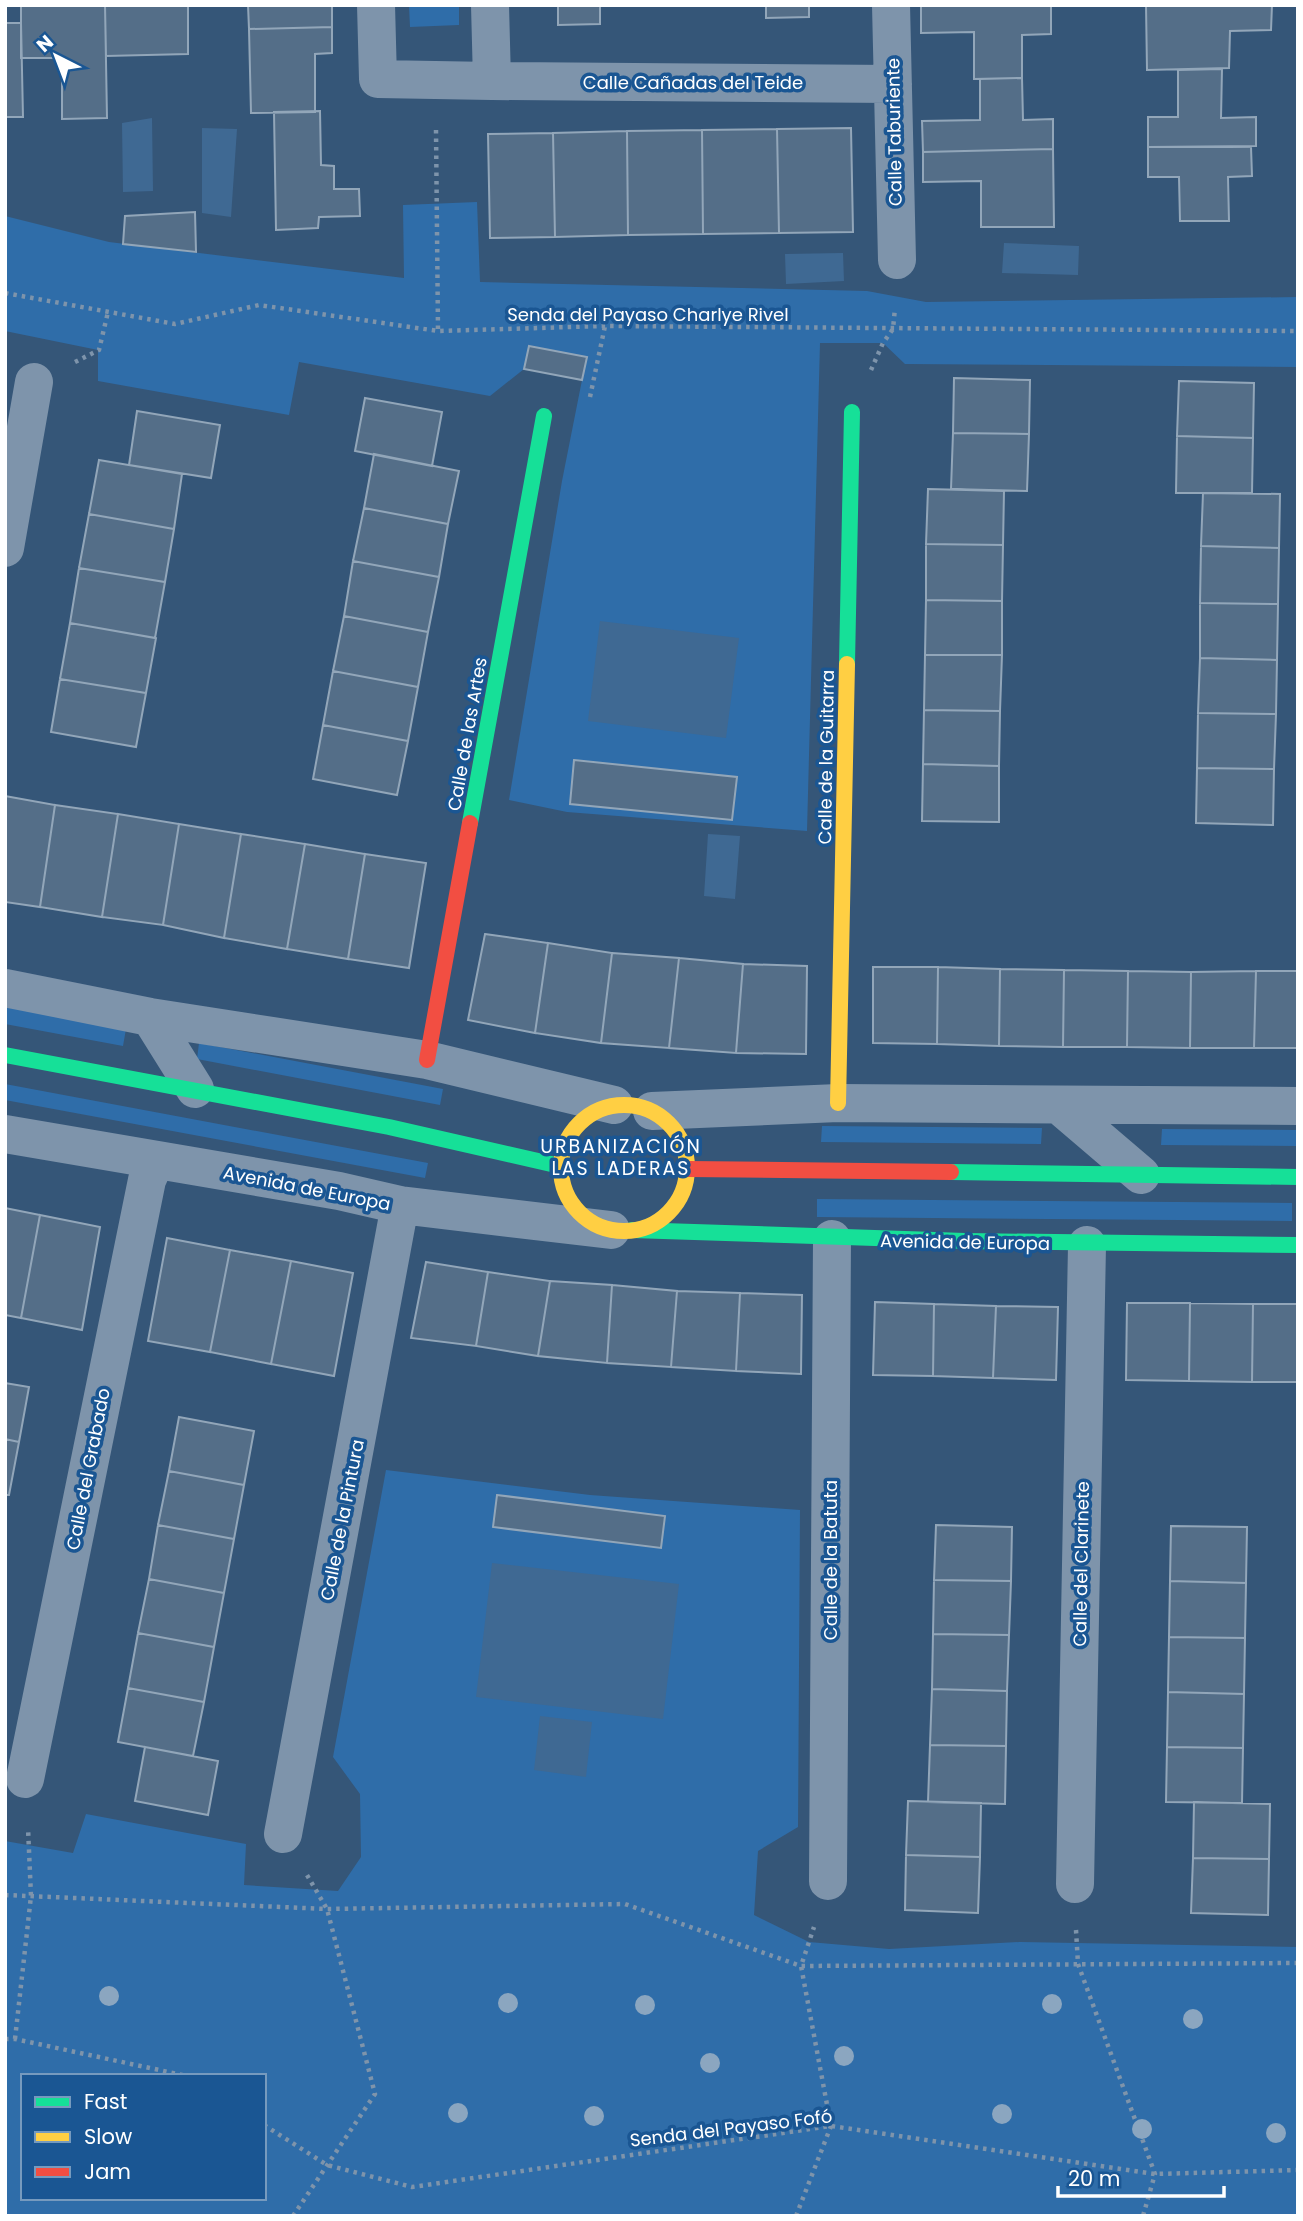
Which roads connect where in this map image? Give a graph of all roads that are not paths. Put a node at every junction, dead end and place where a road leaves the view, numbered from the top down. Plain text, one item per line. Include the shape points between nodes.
1 (376, 5) edge
2 (490, 5) edge
3 (891, 5) edge
4 (492, 81) junction
5 (893, 84) junction
6 (897, 260) road end
7 (34, 382) road end
8 (852, 412) road end
9 (544, 416) road end
10 (5, 548) edge
11 (5, 988) edge
12 (150, 1017) junction
13 (5, 1055) edge
14 (428, 1060) junction
15 (195, 1089) junction
16 (838, 1103) junction
17 (614, 1105) junction
18 (1059, 1105) junction
19 (1298, 1106) edge
20 (652, 1111) junction
21 (5, 1133) edge
22 (156, 1160) junction
23 (560, 1166) junction
24 (688, 1169) junction
25 (1141, 1175) junction
26 (1298, 1177) edge
27 (400, 1205) junction
28 (622, 1230) junction
29 (832, 1239) junction
30 (1087, 1245) junction
31 (1298, 1245) edge
32 (25, 1779) road end
33 (284, 1834) dead end
34 (828, 1881) road end
35 (1075, 1884) road end

1 - 4 street, Calle Cañadas del Teide via 377,79
2 - 4 street
3 - 5 street, Calle Taburiente
4 - 5 street, Calle Cañadas del Teide
5 - 6 street, Calle Taburiente
7 - 10 street
8 - 16 street, Calle de la Guitarra
9 - 14 street, Calle de las Artes
11 - 12 street
12 - 14 street
12 - 15 street
13 - 15 street
14 - 17 street
15 - 23 street
16 - 18 street
16 - 20 street
17 - 20 street
17 - 23 street via 598,1109 572,1130
18 - 19 street
18 - 25 street
20 - 24 street via 678,1134
21 - 22 street, Avenida de Europa
22 - 27 street, Avenida de Europa
22 - 32 street, Calle del Grabado via 147,1180
23 - 28 street via 568,1199 579,1214 593,1224
24 - 25 street
24 - 28 street via 682,1191 667,1213 653,1224
25 - 26 street
27 - 28 street, Avenida de Europa
27 - 33 street, Calle de la Pintura
28 - 29 street, Avenida de Europa
29 - 30 street, Avenida de Europa
29 - 34 street, Calle de la Batuta
30 - 31 street, Avenida de Europa
30 - 35 street, Calle del Clarinete

